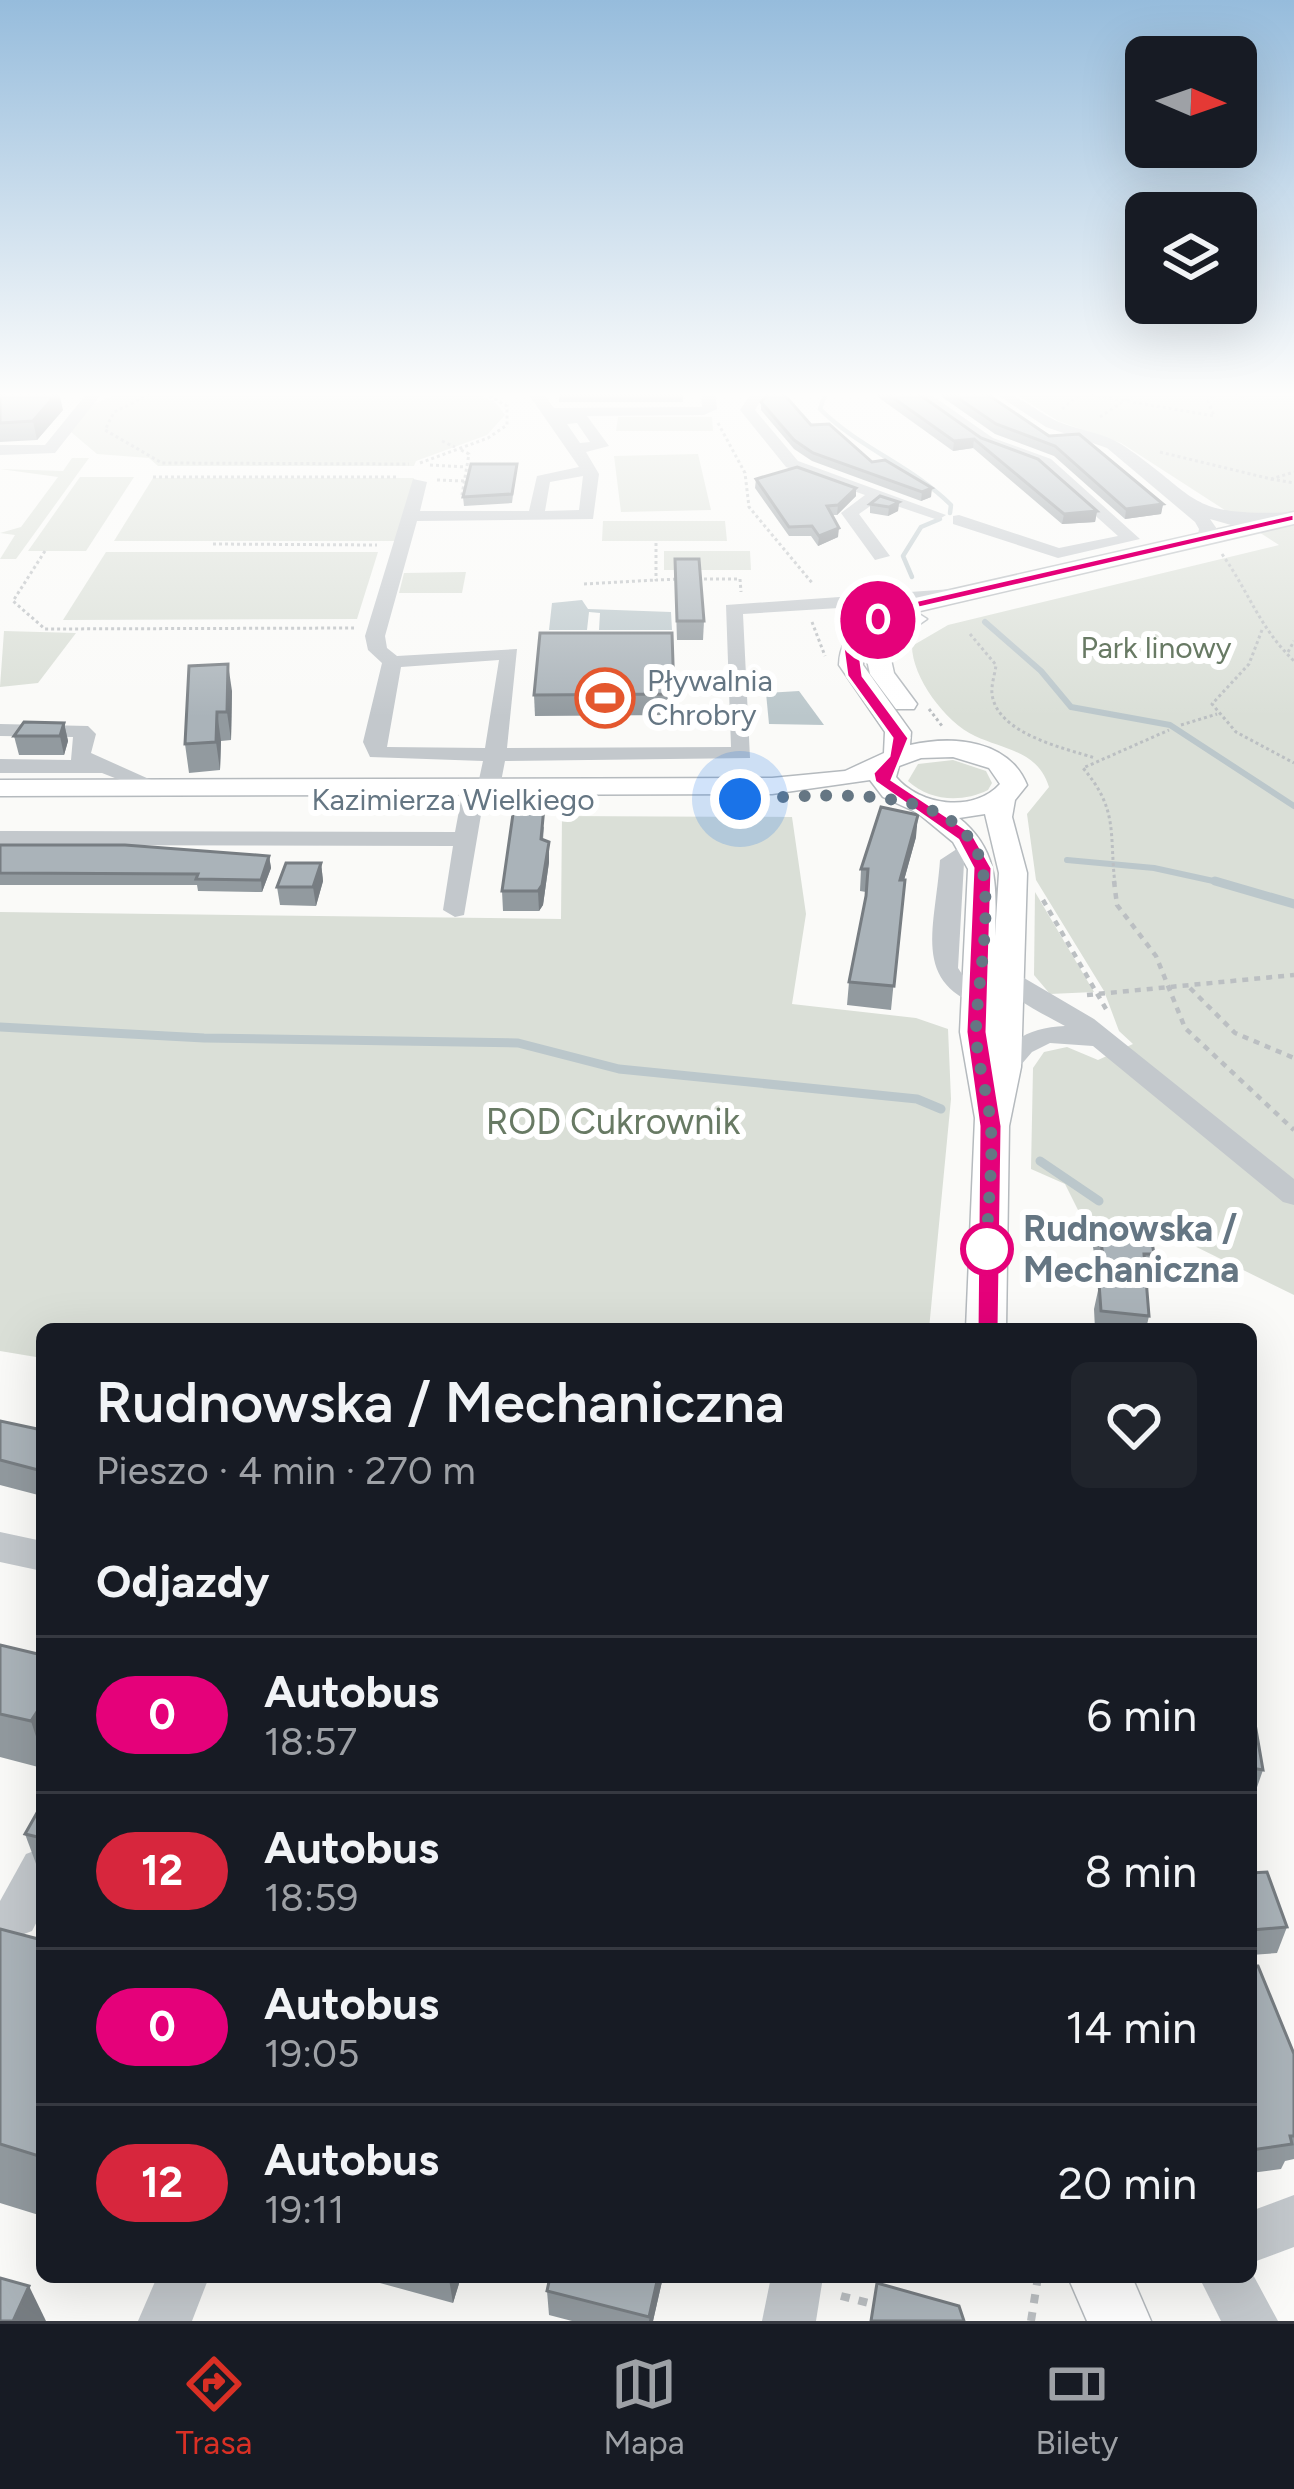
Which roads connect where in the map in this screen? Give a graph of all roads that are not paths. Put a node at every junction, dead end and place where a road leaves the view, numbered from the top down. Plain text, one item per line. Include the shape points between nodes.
1 (413, 500) edge
2 (539, 500) edge
3 (588, 500) edge
4 (868, 500) edge
5 (892, 500) edge
6 (1088, 500) edge
7 (1179, 500) edge
8 (1181, 500) edge
9 (938, 515) dead end
10 (410, 516) junction
11 (536, 516) junction
12 (1294, 517) edge
13 (959, 520) dead end
14 (1294, 528) edge
15 (1209, 550) junction
16 (881, 556) dead end
17 (961, 594) junction
18 (806, 602) junction
19 (864, 630) junction
20 (392, 662) junction
21 (0, 730) edge
22 (963, 751) junction
23 (495, 754) junction
24 (892, 761) junction
25 (0, 766) edge
26 (100, 766) junction
27 (0, 788) edge
28 (158, 788) junction
29 (481, 793) junction
30 (1002, 800) junction
31 (0, 801) edge
32 (916, 802) junction
33 (0, 838) edge
34 (466, 839) junction
35 (455, 910) dead end
36 (998, 992) junction
37 (1107, 1029) junction
38 (1004, 1067) junction
39 (991, 1126) junction
40 (1294, 1195) edge
41 (986, 1323) edge
42 (0, 1547) edge
43 (36, 1555) edge
44 (36, 1879) edge
45 (16, 1916) dead end
46 (1294, 2221) edge
47 (1257, 2235) edge
48 (181, 2283) edge
49 (1228, 2283) edge
50 (819, 2286) edge
51 (165, 2321) edge
52 (789, 2321) edge
53 (1250, 2321) edge

1 - 10 street
2 - 11 street
3 - 11 street via 587,515
4 - 16 street via 849,513
5 - 9 street
6 - 13 street via 1131,539 1058,553
7 - 15 street via 1206,524
8 - 12 street via 1222,518
10 - 11 street
10 - 20 street via 375,646
12 - 15 main road
14 - 22 main road via 898,627 881,646 879,663 891,687 927,728
15 - 17 main road
17 - 18 street
17 - 19 main road
18 - 19 street via 847,615
18 - 23 street via 730,613 742,753
19 - 24 main road via 851,647 851,665 898,732
20 - 23 street via 378,752
20 - 23 street via 510,653
21 - 26 street via 80,731 79,756
22 - 24 main road, Kazimierza Wielkiego via 927,749
22 - 30 main road via 1012,774
23 - 29 street
24 - 29 main road, Kazimierza Wielkiego via 861,776 800,784
24 - 32 main road via 884,782
25 - 26 street
26 - 28 street
27 - 28 main road, Kazimierza Wielkiego
28 - 29 main road, Kazimierza Wielkiego
29 - 31 main road, Kazimierza Wielkiego
29 - 32 main road, Kazimierza Wielkiego
29 - 34 street
30 - 32 main road, Kazimierza Wielkiego via 973,808
30 - 36 main road via 998,817 1013,873
32 - 36 main road via 972,846 982,868
33 - 34 street
34 - 35 street
36 - 37 street
36 - 38 main road
36 - 39 main road via 978,1058
37 - 38 street via 1038,1037
37 - 40 street
38 - 39 main road
39 - 41 main road
42 - 43 street
44 - 45 street
46 - 47 street
48 - 51 street
49 - 53 street
50 - 52 street

